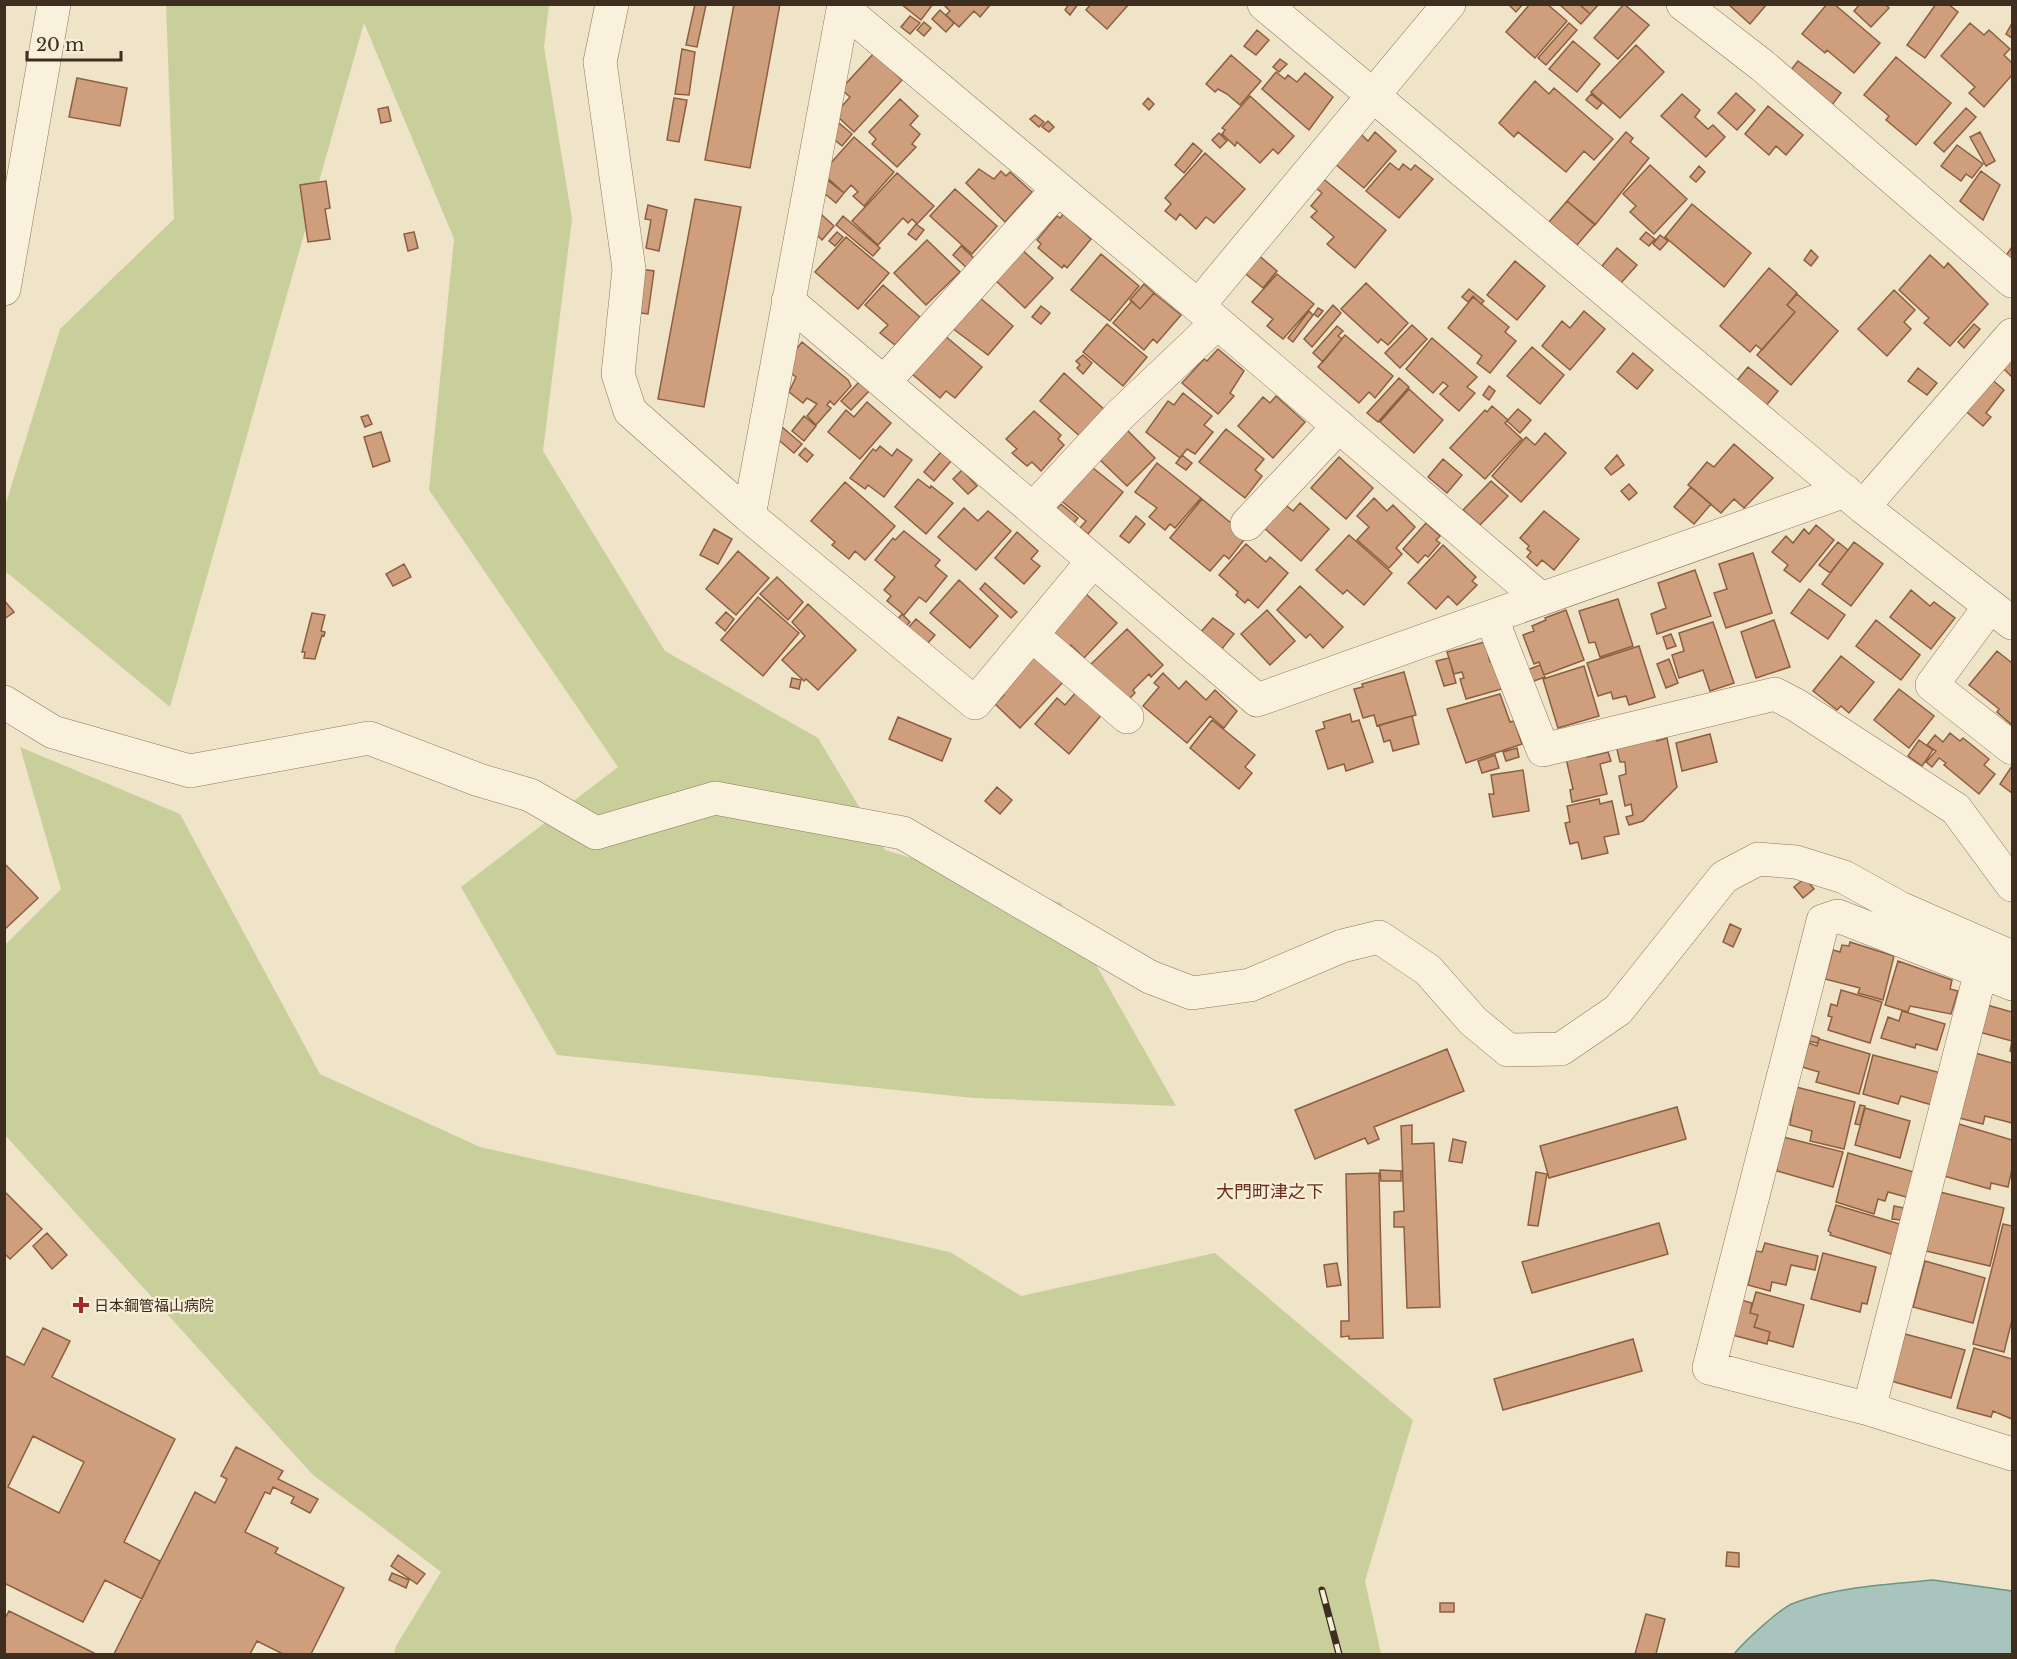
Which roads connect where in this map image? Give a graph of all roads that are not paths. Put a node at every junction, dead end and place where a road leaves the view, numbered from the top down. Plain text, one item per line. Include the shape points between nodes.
1 (54, 4) edge
2 (612, 4) edge
3 (1264, 4) edge
4 (1449, 4) edge
5 (1683, 4) edge
6 (844, 7) edge
7 (1371, 96) junction
8 (1058, 189) junction
9 (2013, 282) edge
10 (4, 290) edge
11 (788, 301) junction
12 (1208, 314) junction
13 (2013, 335) edge
14 (884, 382) junction
15 (1339, 426) junction
16 (1854, 499) junction
17 (1033, 509) junction
18 (749, 516) junction
19 (1247, 524) dead end
20 (1093, 561) junction
21 (1541, 599) junction
22 (2001, 615) edge
23 (1491, 617) junction
24 (1032, 635) junction
25 (4, 702) edge
26 (1127, 717) dead end
27 (2013, 748) edge
28 (2013, 885) edge
29 (2013, 957) edge
30 (1981, 971) junction
31 (2013, 984) edge
32 (1869, 1409) junction
33 (2013, 1454) edge

1 - 10 street
2 - 18 street via 600,62 629,269 618,374 630,411
3 - 7 street
4 - 7 street
5 - 9 street via 1763,66
6 - 8 street
6 - 11 street
7 - 12 street
7 - 16 street
8 - 12 street
8 - 14 street
11 - 14 street
11 - 18 street
12 - 15 street
12 - 17 street
13 - 16 street
14 - 17 street
15 - 19 street
15 - 21 street
16 - 21 street
16 - 22 street
17 - 20 street
18 - 24 street via 975,703
20 - 23 street via 1257,700
20 - 24 street
21 - 23 street
22 - 27 street via 1932,685
23 - 28 street via 1543,750 1775,694 1956,809
24 - 26 street
25 - 29 street via 53,732 190,771 369,738 530,795 596,833 715,798 903,833 1150,977 1192,993 1250,985 1342,946 1379,938 1428,970 1473,1021 1508,1050 1561,1049 1618,1010 1724,877 1758,860 1796,862 1844,877 1900,908
30 - 31 street
30 - 32 street
30 - 32 street via 1838,916 1823,921 1709,1368
32 - 33 street

